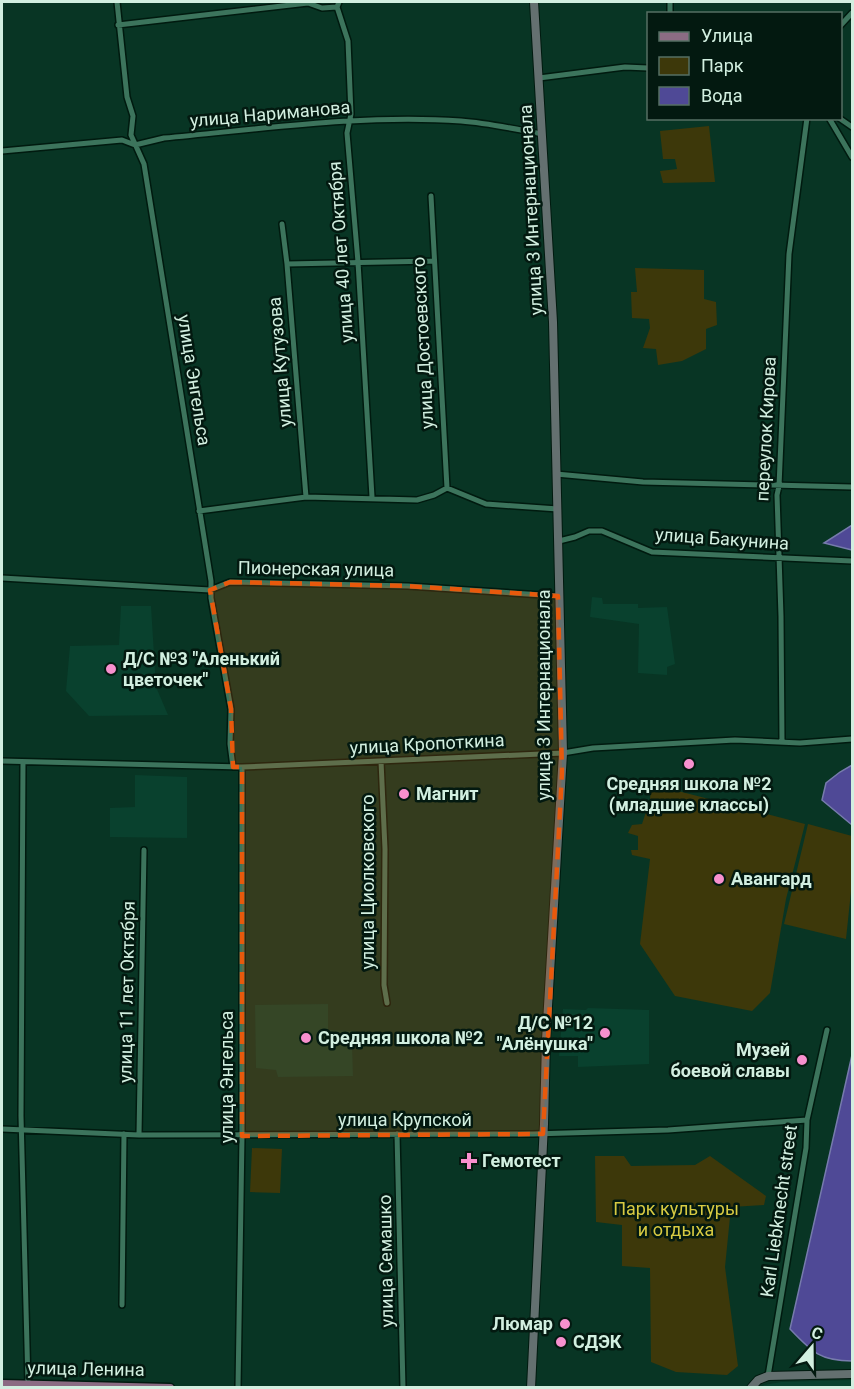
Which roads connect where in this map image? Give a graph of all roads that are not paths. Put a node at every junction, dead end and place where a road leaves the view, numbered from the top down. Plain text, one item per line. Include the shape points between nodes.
1 (117, 2) edge
2 (534, 2) edge
3 (338, 4) edge
4 (118, 25) junction
5 (647, 69) edge
6 (539, 78) junction
7 (807, 120) edge
8 (830, 120) edge
9 (351, 122) junction
10 (542, 134) junction
11 (135, 145) junction
12 (2, 150) edge
13 (852, 157) edge
14 (431, 196) dead end
15 (282, 224) dead end
16 (434, 261) junction
17 (358, 262) junction
18 (287, 264) junction
19 (556, 474) junction
20 (779, 486) junction
21 (852, 487) edge
22 (447, 488) junction
23 (306, 497) junction
24 (372, 497) junction
25 (558, 509) junction
26 (199, 511) junction
27 (559, 541) junction
28 (779, 559) junction
29 (852, 561) edge
30 (2, 578) edge
31 (210, 590) junction
32 (558, 596) junction
33 (852, 740) edge
34 (782, 742) junction
35 (563, 753) junction
36 (2, 761) edge
37 (381, 761) junction
38 (23, 762) junction
39 (233, 767) junction
40 (242, 767) junction
41 (144, 850) dead end
42 (387, 1003) dead end
43 (827, 1030) dead end
44 (807, 1120) junction
45 (2, 1129) edge
46 (21, 1130) junction
47 (124, 1134) junction
48 (397, 1134) junction
49 (543, 1134) junction
50 (140, 1135) junction
51 (242, 1136) junction
52 (122, 1305) dead end
53 (852, 1374) edge
54 (768, 1376) junction
55 (2, 1384) edge
56 (28, 1384) junction
57 (170, 1388) edge
58 (238, 1388) edge
59 (404, 1388) edge
60 (531, 1388) edge
61 (751, 1388) edge

1 - 4 street, улица Энгельса
2 - 6 street, улица 3 Интернационала
3 - 4 street via 322,8 309,3
3 - 9 street, улица 40 лет Октября via 348,41
4 - 11 street, улица Энгельса via 133,116 130,135
5 - 6 street via 604,69
6 - 10 street, улица 3 Интернационала
7 - 20 street, переулок Кирова via 789,254
8 - 13 street
9 - 10 street, улица Нариманова via 461,121
9 - 11 street, улица Нариманова via 164,138
9 - 17 street, улица 40 лет Октября via 347,133
10 - 19 street, улица 3 Интернационала via 553,322
11 - 12 street, улица Нариманова via 122,140
11 - 26 street, улица Энгельса via 144,164
14 - 16 street, улица Достоевского
15 - 18 street, улица Кутузова
16 - 17 street
16 - 22 street, улица Достоевского
17 - 18 street
17 - 24 street, улица 40 лет Октября
18 - 23 street, улица Кутузова
19 - 20 street via 643,482
19 - 25 street, улица 3 Интернационала
20 - 21 street
20 - 28 street, переулок Кирова
22 - 24 street via 417,500
22 - 25 street via 486,504
23 - 24 street
23 - 26 street
25 - 27 street, улица 3 Интернационала
26 - 31 street, улица Энгельса
27 - 28 street, улица Бакунина via 602,531 652,552
27 - 32 street, улица 3 Интернационала
28 - 29 street, улица Бакунина
28 - 34 street, переулок Кирова
30 - 31 street, Пионерская улица
31 - 32 street, Пионерская улица via 230,582 396,586
31 - 39 street, улица Энгельса via 231,709
32 - 35 street, улица 3 Интернационала
33 - 34 street, улица Кропоткина
34 - 35 street, улица Кропоткина via 711,741
35 - 37 street, улица Кропоткина
35 - 49 street, улица 3 Интернационала
36 - 38 street, улица Кропоткина
37 - 40 street, улица Кропоткина
37 - 42 street, улица Циолковского
38 - 39 street, улица Кропоткина
38 - 46 street
39 - 40 street, улица Кропоткина
40 - 51 street, улица Энгельса
41 - 50 street, улица 11 лет Октября
43 - 44 street, Karl Liebknecht street
44 - 49 street, улица Крупской
44 - 54 street, Karl Liebknecht street via 806,1148
45 - 46 street, улица Крупской
46 - 47 street, улица Крупской
46 - 56 street
47 - 50 street, улица Крупской
47 - 52 street
48 - 49 street, улица Крупской
48 - 51 street, улица Крупской
48 - 59 street, улица Семашко
49 - 60 street, улица 3 Интернационала
50 - 51 street, улица Крупской
51 - 58 street, улица Энгельса
53 - 54 street
54 - 61 street
55 - 56 main road, улица Ленина
56 - 57 main road, улица Ленина

